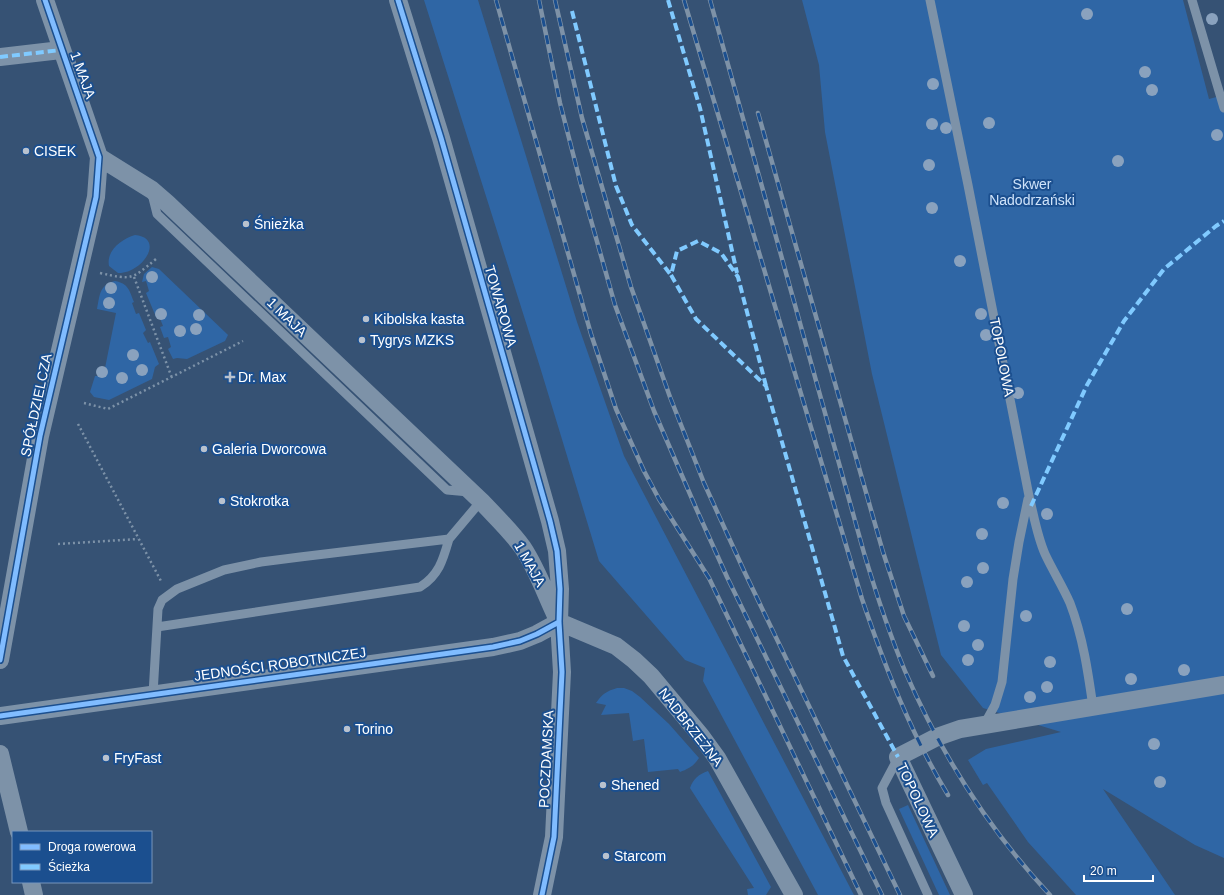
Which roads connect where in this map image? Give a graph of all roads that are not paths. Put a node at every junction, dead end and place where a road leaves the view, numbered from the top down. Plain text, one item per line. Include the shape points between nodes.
1 (45, 0) edge
2 (398, 0) edge
3 (930, 0) edge
4 (1192, 0) edge
5 (61, 50) junction
6 (0, 57) edge
7 (1224, 108) edge
8 (98, 157) junction
9 (1029, 496) junction
10 (476, 497) junction
11 (449, 539) junction
12 (559, 622) junction
13 (157, 627) junction
14 (0, 660) edge
15 (1224, 685) edge
16 (153, 694) junction
17 (1093, 707) junction
18 (0, 716) edge
19 (983, 726) junction
20 (0, 754) edge
21 (898, 757) junction
22 (19, 831) edge
23 (31, 883) edge
24 (34, 895) edge
25 (542, 895) edge
26 (794, 895) edge
27 (928, 895) edge
28 (964, 895) edge

1 - 5 street, 1 MAJA
2 - 12 street, TOWAROWA via 441,138 550,520 557,552
3 - 9 lane, TOPOLOWA
4 - 7 lane
5 - 6 street
5 - 8 street, 1 MAJA
8 - 10 street, 1 MAJA via 152,190 167,203
8 - 14 street, SPÓŁDZIELCZA via 96,197 40,436
9 - 17 lane, TOPOLOWA via 1045,553 1069,602 1080,632
9 - 19 lane via 1013,579 1002,682
10 - 11 lane
10 - 12 street, 1 MAJA via 524,549
11 - 13 lane via 436,574 420,587
11 - 13 lane via 261,562 224,570 177,589 162,600 158,609
12 - 16 street, JEDNOŚCI ROBOTNICZEJ via 520,641 493,647
12 - 25 street, POCZDAMSKA via 562,672 554,837
12 - 26 street, NADBRZEŻNA via 616,646 634,660 661,688 702,736 735,786
13 - 16 lane
15 - 17 street, TOPOLOWA
16 - 18 street, JEDNOŚCI ROBOTNICZEJ
17 - 19 street, TOPOLOWA
19 - 21 street, TOPOLOWA via 937,737
20 - 22 street
21 - 27 lane via 882,788 886,803
21 - 28 street, TOPOLOWA
23 - 24 street

